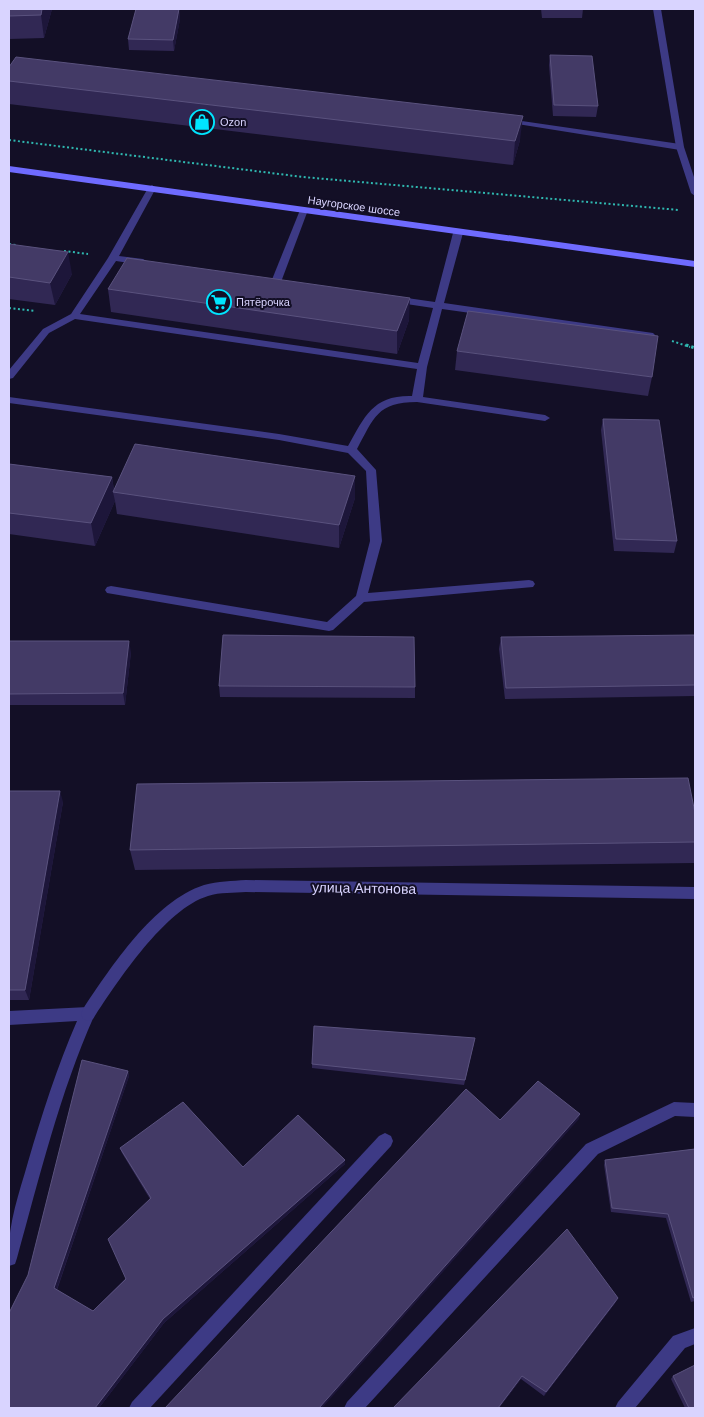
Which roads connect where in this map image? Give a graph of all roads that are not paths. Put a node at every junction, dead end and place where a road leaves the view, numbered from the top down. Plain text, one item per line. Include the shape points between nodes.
1 (656, 9) edge
2 (493, 118) edge
3 (680, 147) junction
4 (9, 169) edge
5 (152, 188) junction
6 (695, 193) edge
7 (304, 210) junction
8 (458, 233) junction
9 (113, 258) junction
10 (151, 263) edge
11 (695, 264) edge
12 (276, 282) edge
13 (381, 297) edge
14 (438, 306) junction
15 (74, 316) junction
16 (650, 335) edge
17 (422, 367) junction
18 (9, 376) edge
19 (417, 399) junction
20 (9, 400) edge
21 (545, 418) dead end
22 (351, 450) junction
23 (530, 584) dead end
24 (111, 590) dead end
25 (361, 598) junction
26 (695, 893) edge
27 (88, 1014) junction
28 (9, 1018) edge
29 (695, 1110) edge
30 (385, 1140) dead end
31 (9, 1258) edge
32 (695, 1336) edge
33 (138, 1408) edge
34 (354, 1408) edge
35 (624, 1408) edge

1 - 3 street
2 - 3 street
3 - 6 street
4 - 5 main road, Наугорское шоссе
5 - 7 main road, Наугорское шоссе
5 - 9 street
7 - 8 main road, Наугорское шоссе
7 - 12 street
8 - 11 main road, Наугорское шоссе
8 - 14 street
9 - 10 street
9 - 15 street
13 - 14 street
14 - 16 street
14 - 17 street
15 - 17 street
15 - 18 street via 46,331
17 - 19 street
19 - 21 street
19 - 22 street via 398,397 384,402 373,412
20 - 22 street
22 - 25 street via 371,470 372,479 376,541
23 - 25 street
24 - 25 street via 329,627
26 - 27 street, улица Антонова via 246,886 203,891 163,919 112,977
27 - 28 street
27 - 31 street, улица Антонова via 74,1042 61,1082
29 - 34 street via 674,1109 592,1149
30 - 33 street
32 - 35 street via 679,1342

